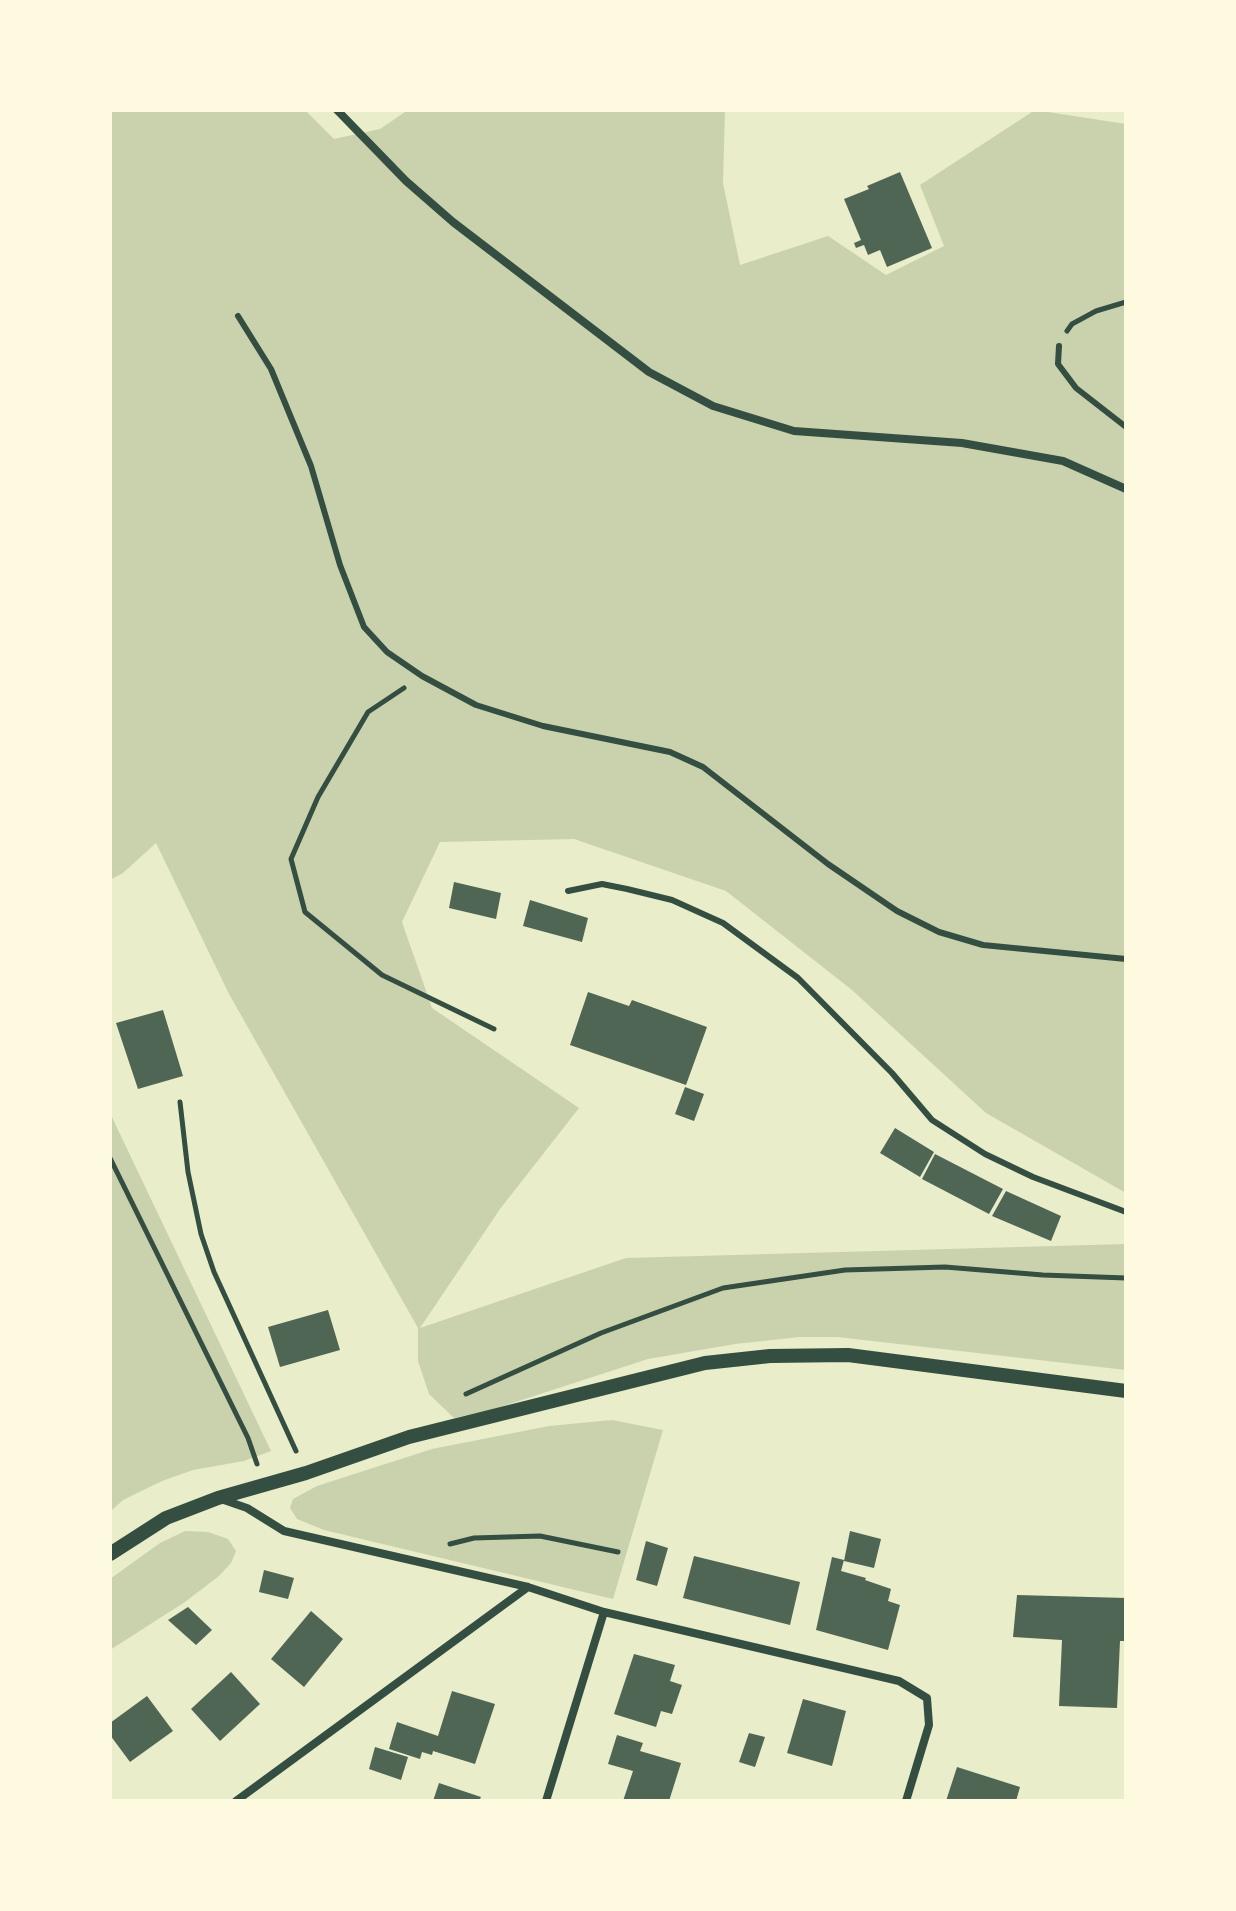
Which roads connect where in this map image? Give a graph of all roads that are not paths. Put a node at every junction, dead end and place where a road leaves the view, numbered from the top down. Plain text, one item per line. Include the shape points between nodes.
1 (337, 110) edge
2 (238, 316) dead end
3 (1059, 346) road end
4 (1126, 427) edge
5 (1126, 489) edge
6 (568, 891) dead end
7 (1126, 959) edge
8 (1126, 1212) edge
9 (1126, 1391) edge
10 (218, 1498) junction
11 (110, 1554) edge
12 (528, 1587) junction
13 (604, 1612) junction
14 (236, 1801) edge
15 (546, 1801) edge
16 (906, 1801) edge

1 - 5 street via 453,222 649,372 713,406 794,431 962,443 1063,461
2 - 7 lane via 271,369 305,452 364,627 387,652 422,676 490,709 543,726 670,752 703,767 828,864 897,911 939,932 983,945
3 - 4 lane via 1058,364 1076,388
6 - 8 lane via 602,884 672,900 723,923 798,978 932,1120 1033,1177
9 - 10 street via 848,1355 705,1363 409,1437
10 - 11 street via 166,1518
10 - 12 street via 247,1508 284,1531
12 - 13 street
12 - 14 street
13 - 15 street
13 - 16 street via 899,1681 927,1698 929,1725

